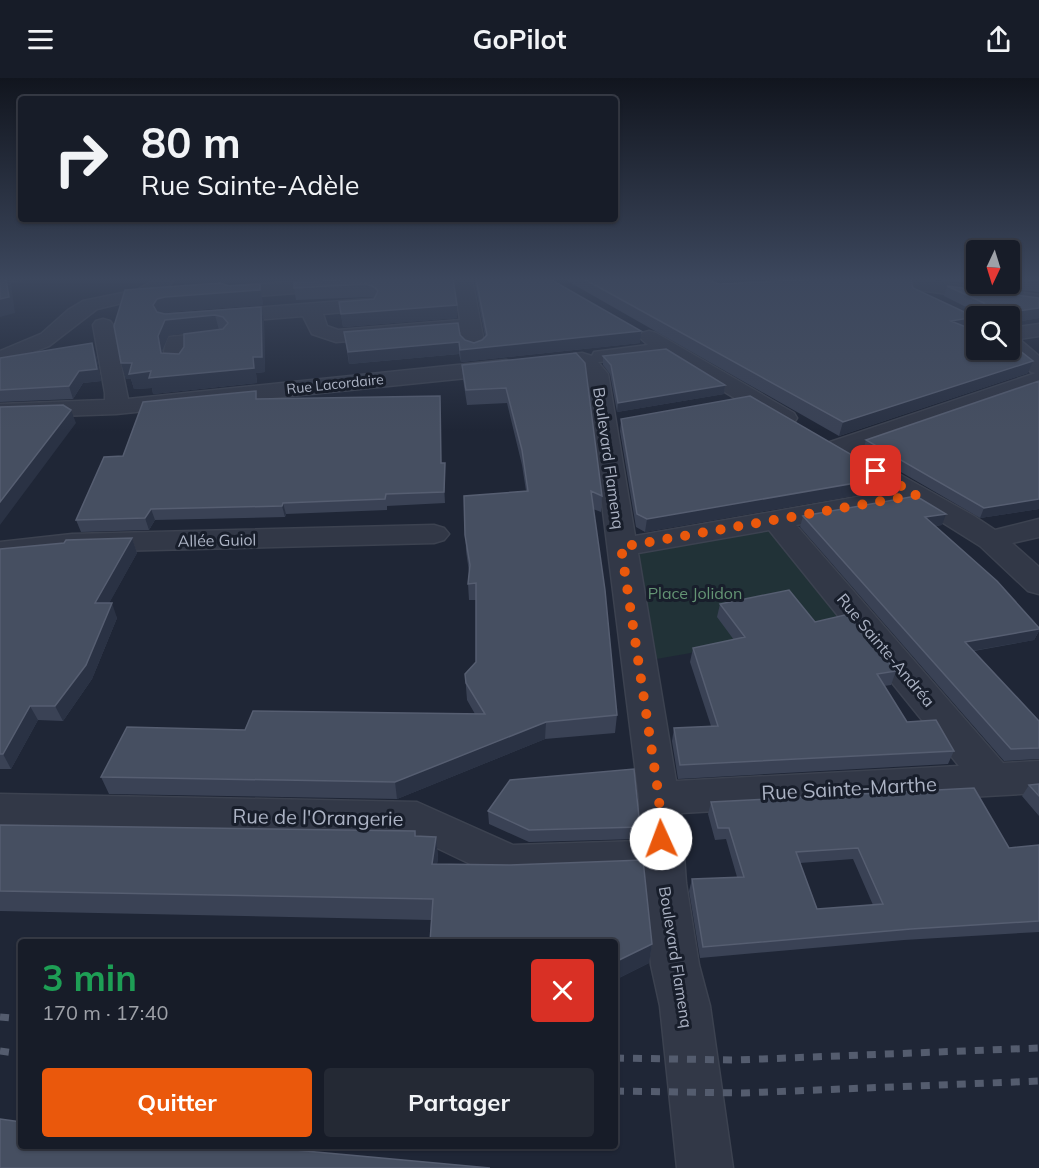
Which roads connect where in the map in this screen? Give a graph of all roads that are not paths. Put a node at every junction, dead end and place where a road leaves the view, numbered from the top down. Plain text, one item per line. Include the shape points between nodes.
1 (57, 330) edge
2 (104, 330) edge
3 (326, 330) edge
4 (384, 330) edge
5 (471, 330) edge
6 (637, 330) edge
7 (1039, 330) edge
8 (295, 332) dead end
9 (328, 333) junction
10 (1020, 333) edge
11 (248, 336) edge
12 (669, 349) junction
13 (1020, 351) edge
14 (0, 358) edge
15 (175, 362) edge
16 (524, 365) edge
17 (1039, 367) edge
18 (477, 370) junction
19 (1039, 379) edge
20 (750, 398) junction
21 (716, 404) edge
22 (116, 406) junction
23 (0, 411) edge
24 (820, 439) junction
25 (916, 495) junction
26 (777, 521) junction
27 (1039, 528) edge
28 (435, 534) dead end
29 (990, 540) junction
30 (621, 547) junction
31 (0, 551) edge
32 (1039, 584) edge
33 (1039, 777) edge
34 (994, 780) junction
35 (659, 798) junction
36 (0, 811) edge
37 (661, 859) junction
38 (705, 1168) edge

1 - 14 street via 42,342
2 - 22 street via 117,393
3 - 9 street
4 - 9 street
5 - 18 street
6 - 12 street
7 - 10 street
8 - 9 street
11 - 15 street via 176,341
12 - 20 street
12 - 30 street, Boulevard Flamenq via 570,360 597,374 616,422
13 - 17 street
16 - 18 street, Rue Lacordaire
18 - 22 street, Rue Lacordaire
19 - 24 street
20 - 21 street
20 - 24 street
22 - 23 street, Rue Lacordaire
24 - 25 street
25 - 26 street
25 - 29 street
26 - 30 street
26 - 34 street, Rue Sainte-Andréa
27 - 29 street
28 - 31 street, Allée Guiol via 72,543
29 - 32 street
30 - 35 street, Boulevard Flamenq
33 - 34 street, Rue Sainte-Marthe
34 - 35 street, Rue Sainte-Marthe
35 - 37 street, Boulevard Flamenq
36 - 37 street, Rue de l'Orangerie via 417,819 510,864
37 - 38 street, Boulevard Flamenq via 675,965 685,1006

